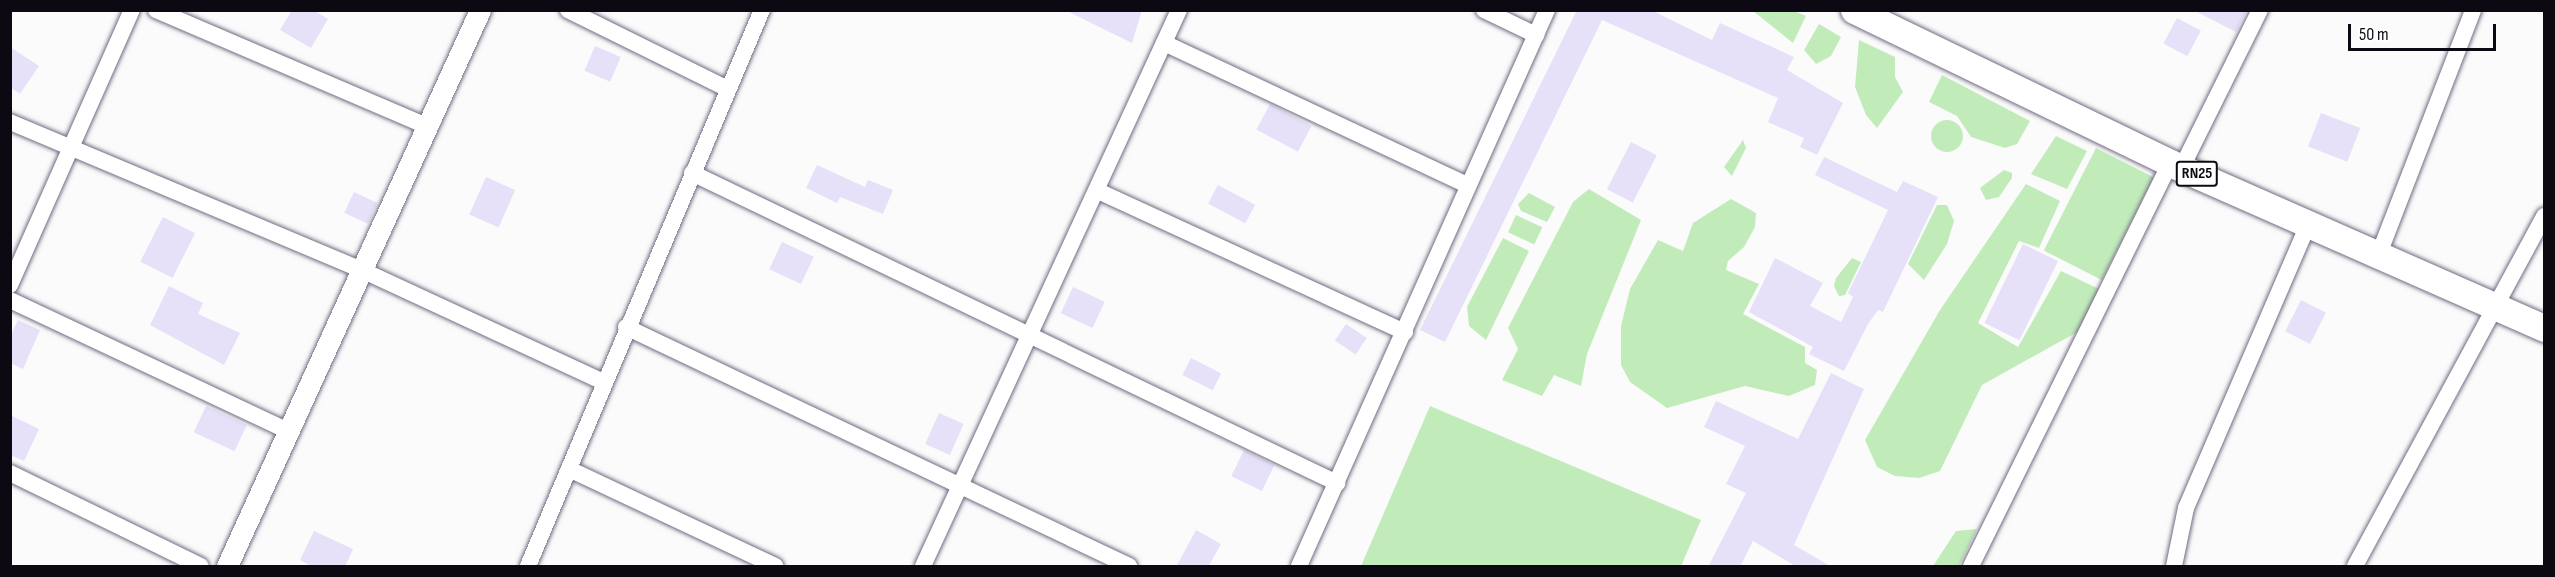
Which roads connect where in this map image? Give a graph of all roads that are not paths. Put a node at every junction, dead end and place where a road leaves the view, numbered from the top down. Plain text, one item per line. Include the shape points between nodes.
1 (132, 10) edge
2 (156, 10) edge
3 (480, 10) edge
4 (568, 10) edge
5 (762, 10) edge
6 (1179, 10) edge
7 (1484, 10) edge
8 (1547, 10) edge
9 (1854, 10) edge
10 (2260, 10) edge
11 (2473, 10) edge
12 (1883, 17) edge
13 (1536, 35) junction
14 (1164, 43) junction
15 (728, 89) junction
16 (10, 122) edge
17 (427, 126) junction
18 (72, 146) junction
19 (2176, 165) junction
20 (692, 173) junction
21 (1467, 185) junction
22 (1098, 191) junction
23 (2544, 216) edge
24 (2309, 223) junction
25 (2379, 254) junction
26 (362, 270) junction
27 (10, 285) edge
28 (10, 300) edge
29 (2497, 306) junction
30 (626, 327) junction
31 (2544, 328) edge
32 (1405, 332) junction
33 (1030, 337) junction
34 (603, 382) junction
35 (289, 430) junction
36 (569, 470) junction
37 (10, 472) edge
38 (1337, 483) junction
39 (961, 484) junction
40 (201, 567) edge
41 (227, 567) edge
42 (528, 567) edge
43 (775, 567) edge
44 (922, 567) edge
45 (1130, 567) edge
46 (1299, 567) edge
47 (1971, 567) edge
48 (2174, 567) edge
49 (2355, 567) edge

1 - 18 street
2 - 17 street
3 - 17 street
4 - 15 street
5 - 15 street
6 - 14 street
7 - 13 street
8 - 13 street
9 - 12 main road, RN25
10 - 19 street
11 - 25 street
12 - 19 main road, RN25
13 - 21 street
14 - 21 street
14 - 22 street
15 - 20 street
16 - 18 street
17 - 26 street
18 - 26 street
18 - 27 street
19 - 24 main road, RN25
19 - 47 street
20 - 30 street
20 - 33 street
21 - 32 street
22 - 32 street
22 - 33 street
23 - 29 street
24 - 25 main road, RN25
24 - 48 street via 2186,508
25 - 29 main road, RN25
26 - 34 street
26 - 35 street
28 - 35 street
29 - 31 main road, RN25
29 - 49 street
30 - 34 street
30 - 39 street
32 - 38 street
33 - 38 street
33 - 39 street
34 - 36 street
35 - 41 street
36 - 42 street
36 - 43 street
37 - 40 street
38 - 46 street
39 - 44 street
39 - 45 street

